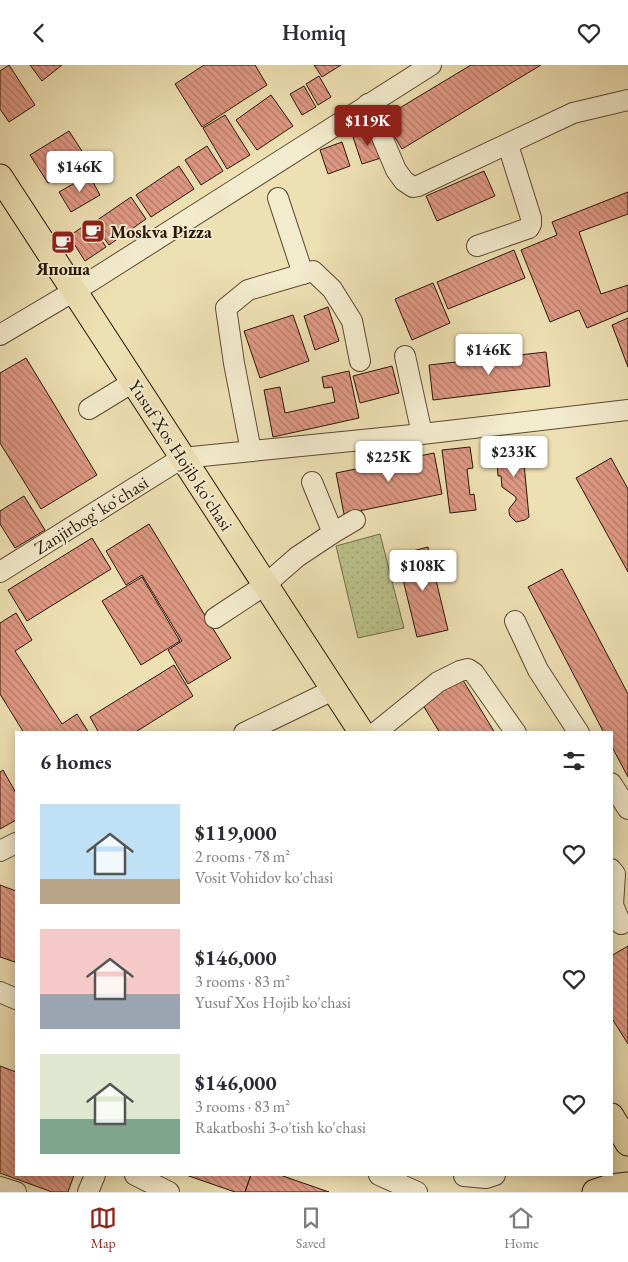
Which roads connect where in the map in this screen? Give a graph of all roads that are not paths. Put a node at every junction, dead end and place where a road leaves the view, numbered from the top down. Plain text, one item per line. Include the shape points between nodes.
1 (430, 65) edge
2 (628, 100) edge
3 (368, 105) junction
4 (508, 145) junction
5 (0, 177) edge
6 (278, 198) dead end
7 (477, 246) dead end
8 (303, 274) junction
9 (74, 292) junction
10 (0, 335) edge
11 (405, 356) dead end
12 (360, 361) dead end
13 (133, 382) junction
14 (89, 409) dead end
15 (628, 411) edge
16 (422, 434) junction
17 (251, 451) junction
18 (182, 458) junction
19 (312, 482) dead end
20 (354, 520) dead end
21 (333, 533) junction
22 (0, 572) edge
23 (265, 585) junction
24 (215, 618) dead end
25 (515, 621) dead end
26 (334, 690) junction
27 (278, 725) edge
28 (252, 731) edge
29 (361, 731) edge
30 (377, 731) edge
31 (515, 731) edge
32 (577, 731) edge
33 (613, 786) edge
34 (628, 809) edge
35 (15, 844) edge
36 (0, 851) edge
37 (613, 872) edge
38 (613, 905) edge
39 (613, 905) edge
40 (620, 925) edge
41 (0, 992) edge
42 (15, 999) edge
43 (613, 1119) edge
44 (628, 1143) edge
45 (95, 1176) edge
46 (137, 1176) edge
47 (381, 1176) edge
48 (464, 1176) edge
49 (492, 1176) edge
50 (598, 1176) edge
51 (628, 1185) edge
52 (0, 1187) edge
53 (16, 1192) edge
54 (88, 1192) edge
55 (169, 1192) edge
56 (417, 1192) edge
57 (586, 1192) edge
58 (595, 1192) edge

1 - 3 street
2 - 4 street via 573,113
3 - 4 street via 396,170 413,187
3 - 9 street
4 - 7 street via 531,224 529,228
5 - 9 main road, Yusuf Xos Hojib ko'chasi
6 - 8 street
8 - 12 street via 313,271 332,289 352,321
8 - 17 street via 248,290 226,308
9 - 10 street
9 - 13 main road, Yusuf Xos Hojib ko'chasi
11 - 16 street
13 - 14 street
13 - 18 main road, Yusuf Xos Hojib ko'chasi
15 - 16 street
16 - 17 street
17 - 18 street
18 - 22 street, Zanjirbogʻ koʻchasi
18 - 23 main road, Yusuf Xos Hojib ko'chasi
19 - 21 street
20 - 21 street
21 - 23 street via 297,557
23 - 24 street
23 - 26 main road, Yusuf Xos Hojib ko'chasi
25 - 32 street via 538,670
26 - 27 street
26 - 29 main road, Yusuf Xos Hojib ko'chasi
27 - 28 street
30 - 31 street via 438,682 468,669
33 - 34 street
35 - 36 street
37 - 38 street
39 - 40 street
41 - 42 street
43 - 44 main road
45 - 54 street
46 - 55 street
47 - 56 street
48 - 49 street
50 - 57 main road
51 - 58 main road
52 - 53 street

